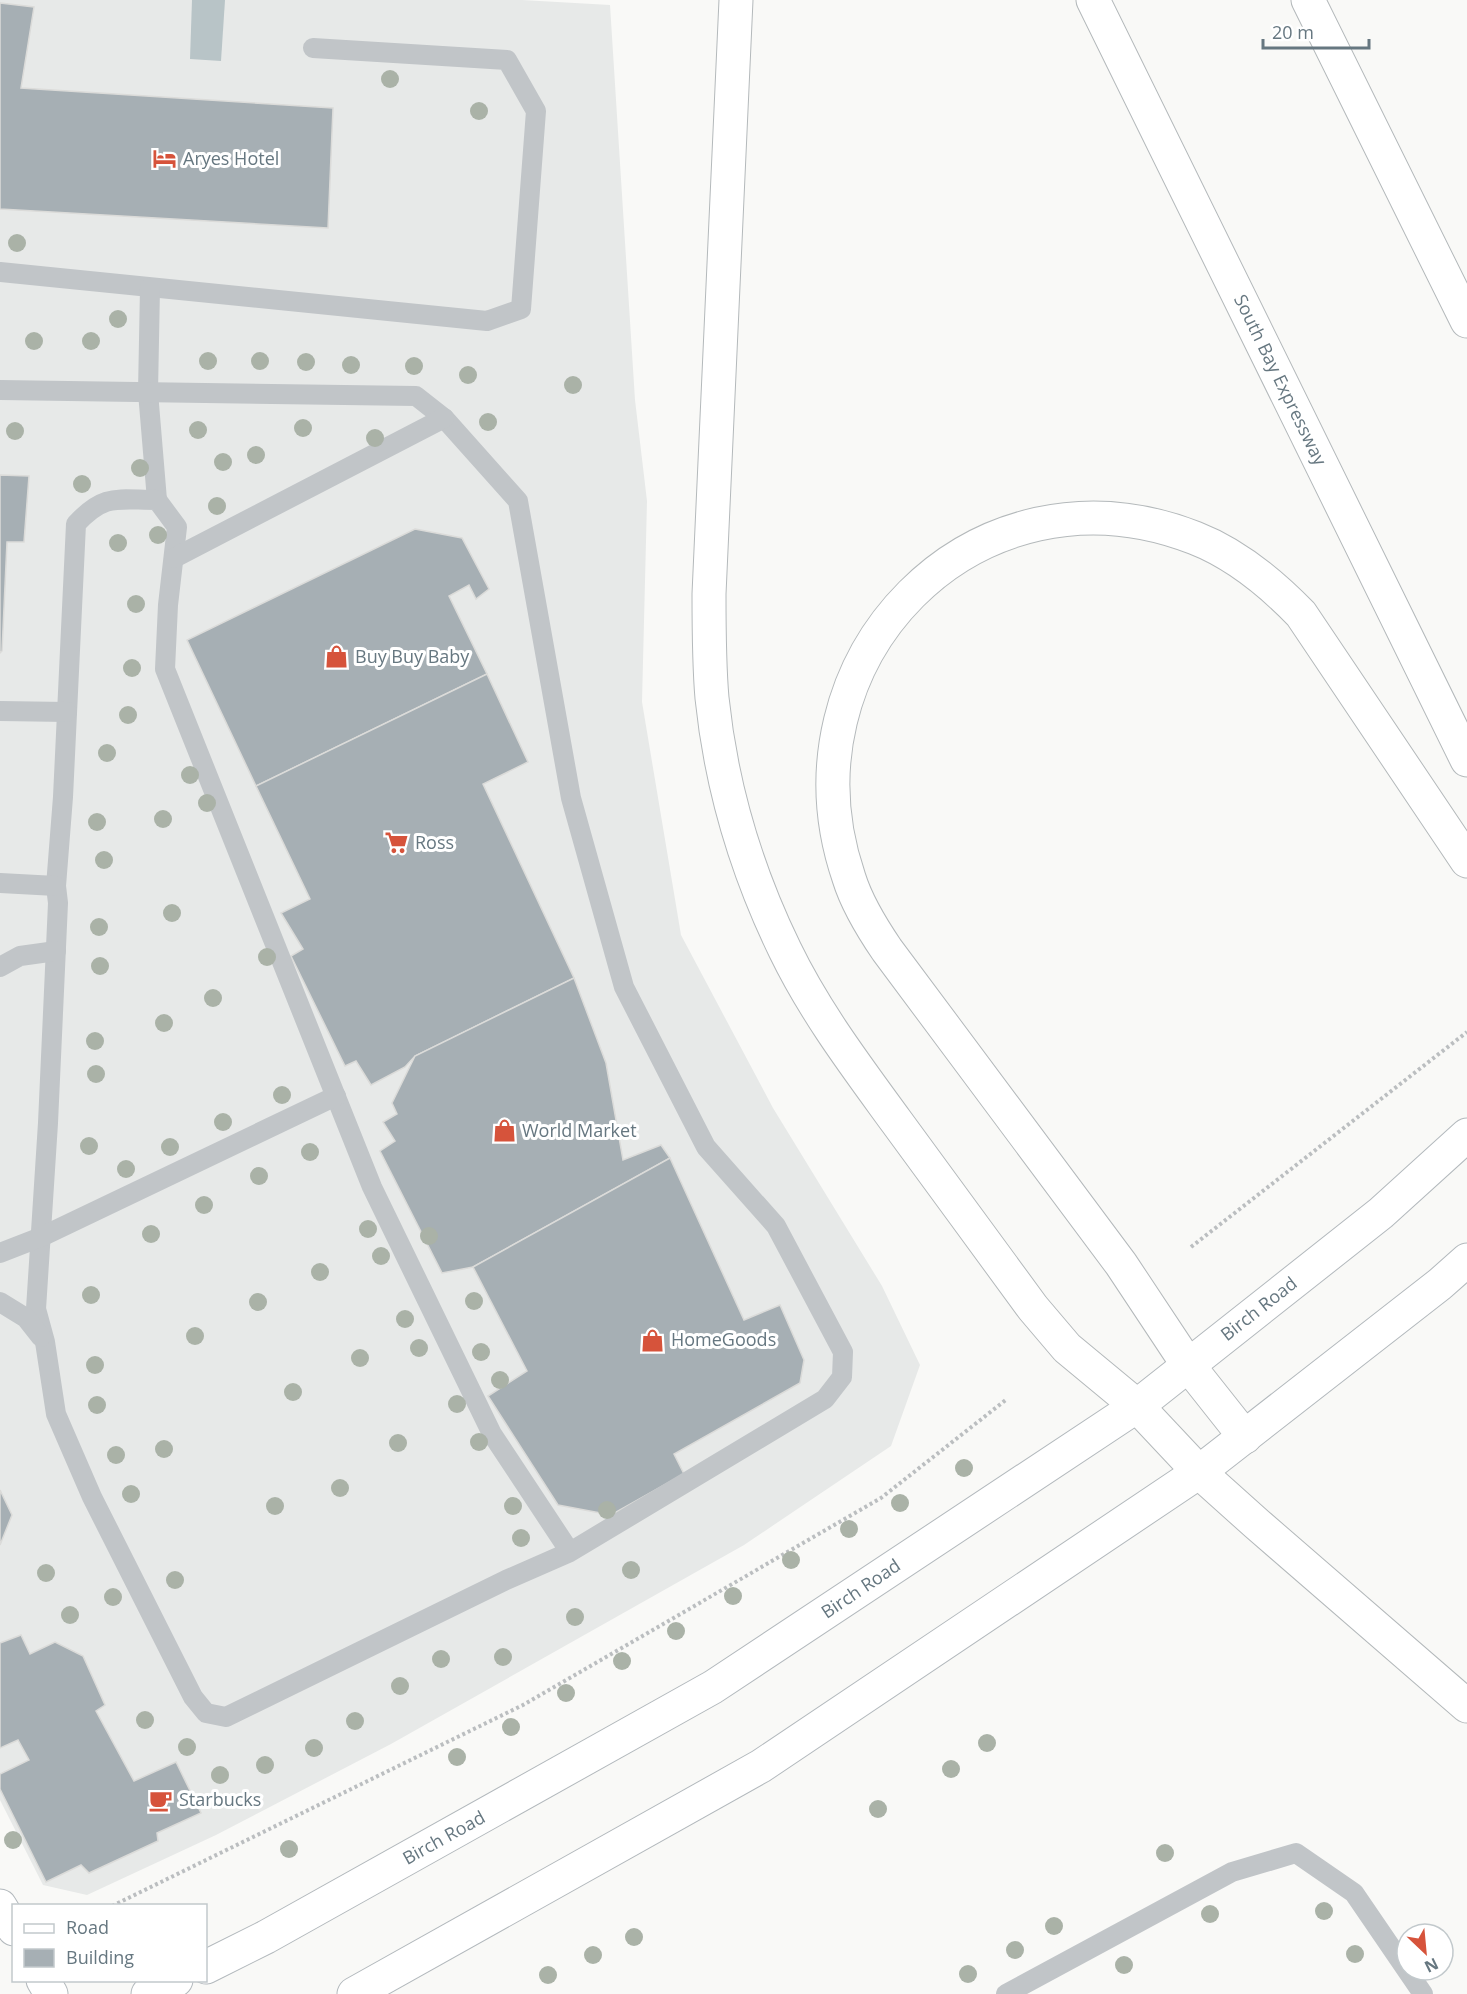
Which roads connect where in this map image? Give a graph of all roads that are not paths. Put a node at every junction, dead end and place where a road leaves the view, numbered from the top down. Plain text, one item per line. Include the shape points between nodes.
1 (736, 0) edge
2 (1093, 0) edge
3 (1308, 0) edge
4 (313, 48) dead end
5 (0, 272) edge
6 (150, 288) junction
7 (1467, 321) edge
8 (0, 390) edge
9 (148, 392) junction
10 (444, 418) junction
11 (157, 500) junction
12 (174, 558) junction
13 (0, 711) edge
14 (68, 712) junction
15 (1467, 760) edge
16 (1467, 861) edge
17 (0, 883) edge
18 (56, 886) junction
19 (56, 951) junction
20 (0, 967) edge
21 (336, 1096) junction
22 (1467, 1135) edge
23 (41, 1237) junction
24 (0, 1253) edge
25 (1467, 1260) edge
26 (0, 1302) edge
27 (45, 1342) junction
28 (1188, 1365) junction
29 (1137, 1406) junction
30 (1245, 1437) junction
31 (1199, 1472) junction
32 (570, 1552) junction
33 (1467, 1706) edge
34 (0, 1906) edge
35 (12, 1926) edge
36 (207, 1966) edge
37 (172, 1982) edge
38 (148, 1994) edge
39 (354, 1994) edge
40 (1006, 1994) edge
41 (1423, 1994) edge

1 - 29 main road via 709,615 712,699 731,803 764,903 830,1028 1033,1308 1067,1348
2 - 15 main road, South Bay Expressway
3 - 7 main road
4 - 6 lane via 507,60 536,111 521,309 487,321
5 - 6 lane
6 - 9 lane
8 - 9 lane
9 - 10 lane via 417,396
9 - 11 lane
10 - 12 lane
10 - 32 lane via 518,501 571,798 624,987 706,1147 776,1226 843,1352 842,1377 825,1399
11 - 12 lane via 177,527
11 - 14 lane via 108,500 76,524
12 - 21 lane via 165,669
13 - 14 lane
14 - 18 lane
16 - 28 main road via 1301,614 1252,570 1196,538 1155,526 1104,519 1044,523 1015,531 987,542 934,573 891,615 873,641 847,697 834,758 836,830 861,909 887,951 1121,1264
17 - 18 lane
18 - 19 lane
19 - 20 lane via 20,956
19 - 23 lane
21 - 23 lane
21 - 32 lane via 372,1187 488,1424
22 - 28 main road, Birch Road via 1381,1213
23 - 24 lane
23 - 27 lane via 36,1309
25 - 30 main road
26 - 27 lane via 26,1318
27 - 32 lane via 56,1414 92,1497 193,1697 206,1713 226,1717
28 - 29 main road, Birch Road
28 - 30 main road
29 - 31 main road
29 - 36 main road, Birch Road via 713,1687 267,1937
30 - 31 main road
31 - 33 main road
31 - 39 main road via 761,1766
34 - 35 main road
37 - 38 main road
40 - 41 lane via 1232,1872 1296,1853 1354,1893

